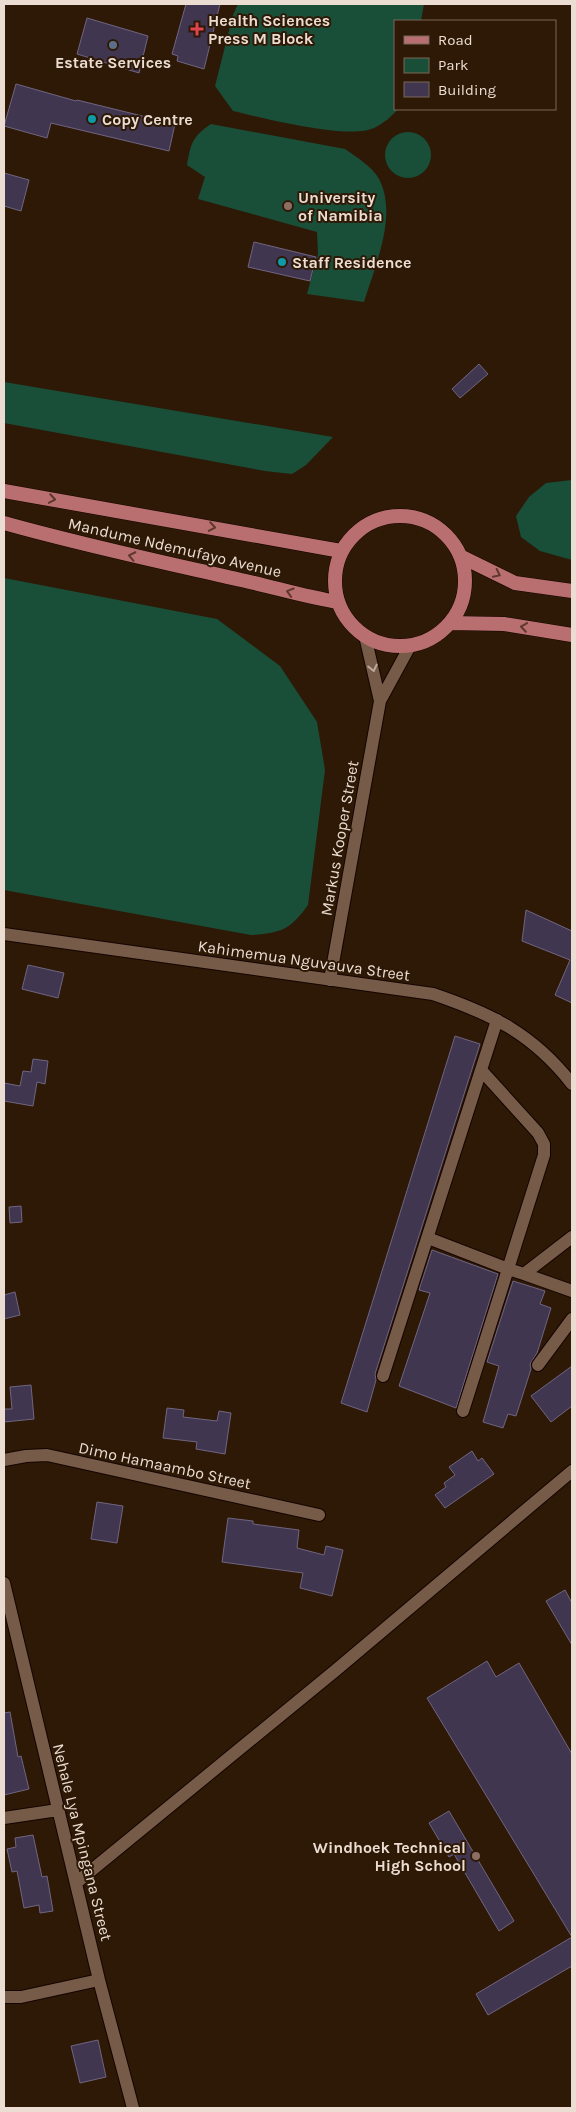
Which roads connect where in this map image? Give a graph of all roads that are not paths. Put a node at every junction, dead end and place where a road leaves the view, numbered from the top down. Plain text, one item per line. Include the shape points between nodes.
1 (4, 490) edge
2 (4, 523) edge
3 (341, 551) junction
4 (460, 556) junction
5 (572, 591) edge
6 (338, 602) junction
7 (450, 623) junction
8 (360, 633) junction
9 (572, 635) edge
10 (410, 646) junction
11 (380, 701) junction
12 (4, 934) edge
13 (330, 980) junction
14 (497, 1020) junction
15 (482, 1070) junction
16 (572, 1084) edge
17 (572, 1237) edge
18 (428, 1238) junction
19 (508, 1269) junction
20 (524, 1274) junction
21 (572, 1291) edge
22 (572, 1319) edge
23 (538, 1364) dead end
24 (383, 1376) dead end
25 (463, 1411) dead end
26 (4, 1460) edge
27 (572, 1470) edge
28 (319, 1515) dead end
29 (4, 1583) edge
30 (58, 1810) junction
31 (4, 1818) edge
32 (76, 1883) junction
33 (99, 1980) junction
34 (4, 1997) edge
35 (133, 2108) edge

1 -> 3 main road, Mandume Ndemufayo Avenue
6 -> 2 main road, Mandume Ndemufayo Avenue via 308,598 274,587 87,546
3 - 4 main road via 365,525 380,519 412,516 434,526 452,542
3 - 6 main road via 335,574
4 -> 5 main road via 515,583
4 - 7 main road via 465,572 464,594
6 - 8 main road
9 -> 7 main road via 504,624
7 - 10 main road via 432,638
8 - 10 main road via 386,645
8 -> 11 street
10 - 11 street
11 - 13 street, Markus Kooper Street
12 - 13 street, Kahimemua Nguvauva Street
13 - 14 street, Kahimemua Nguvauva Street via 433,994
14 - 15 street
14 - 16 street, Kahimemua Nguvauva Street via 532,1042
15 - 18 street
15 - 19 street via 544,1144 544,1154
17 - 20 street
18 - 19 street
18 - 24 street
19 - 20 street
19 - 25 street
20 - 21 street
22 - 23 street
26 - 28 street, Dimo Hamaambo Street via 47,1455
27 - 32 street via 336,1670
29 - 30 street, Nehale Lya Mpingana Street
30 - 31 street
30 - 32 street, Nehale Lya Mpingana Street
32 - 33 street, Nehale Lya Mpingana Street
33 - 34 street via 21,1997
33 - 35 street, Nehale Lya Mpingana Street

